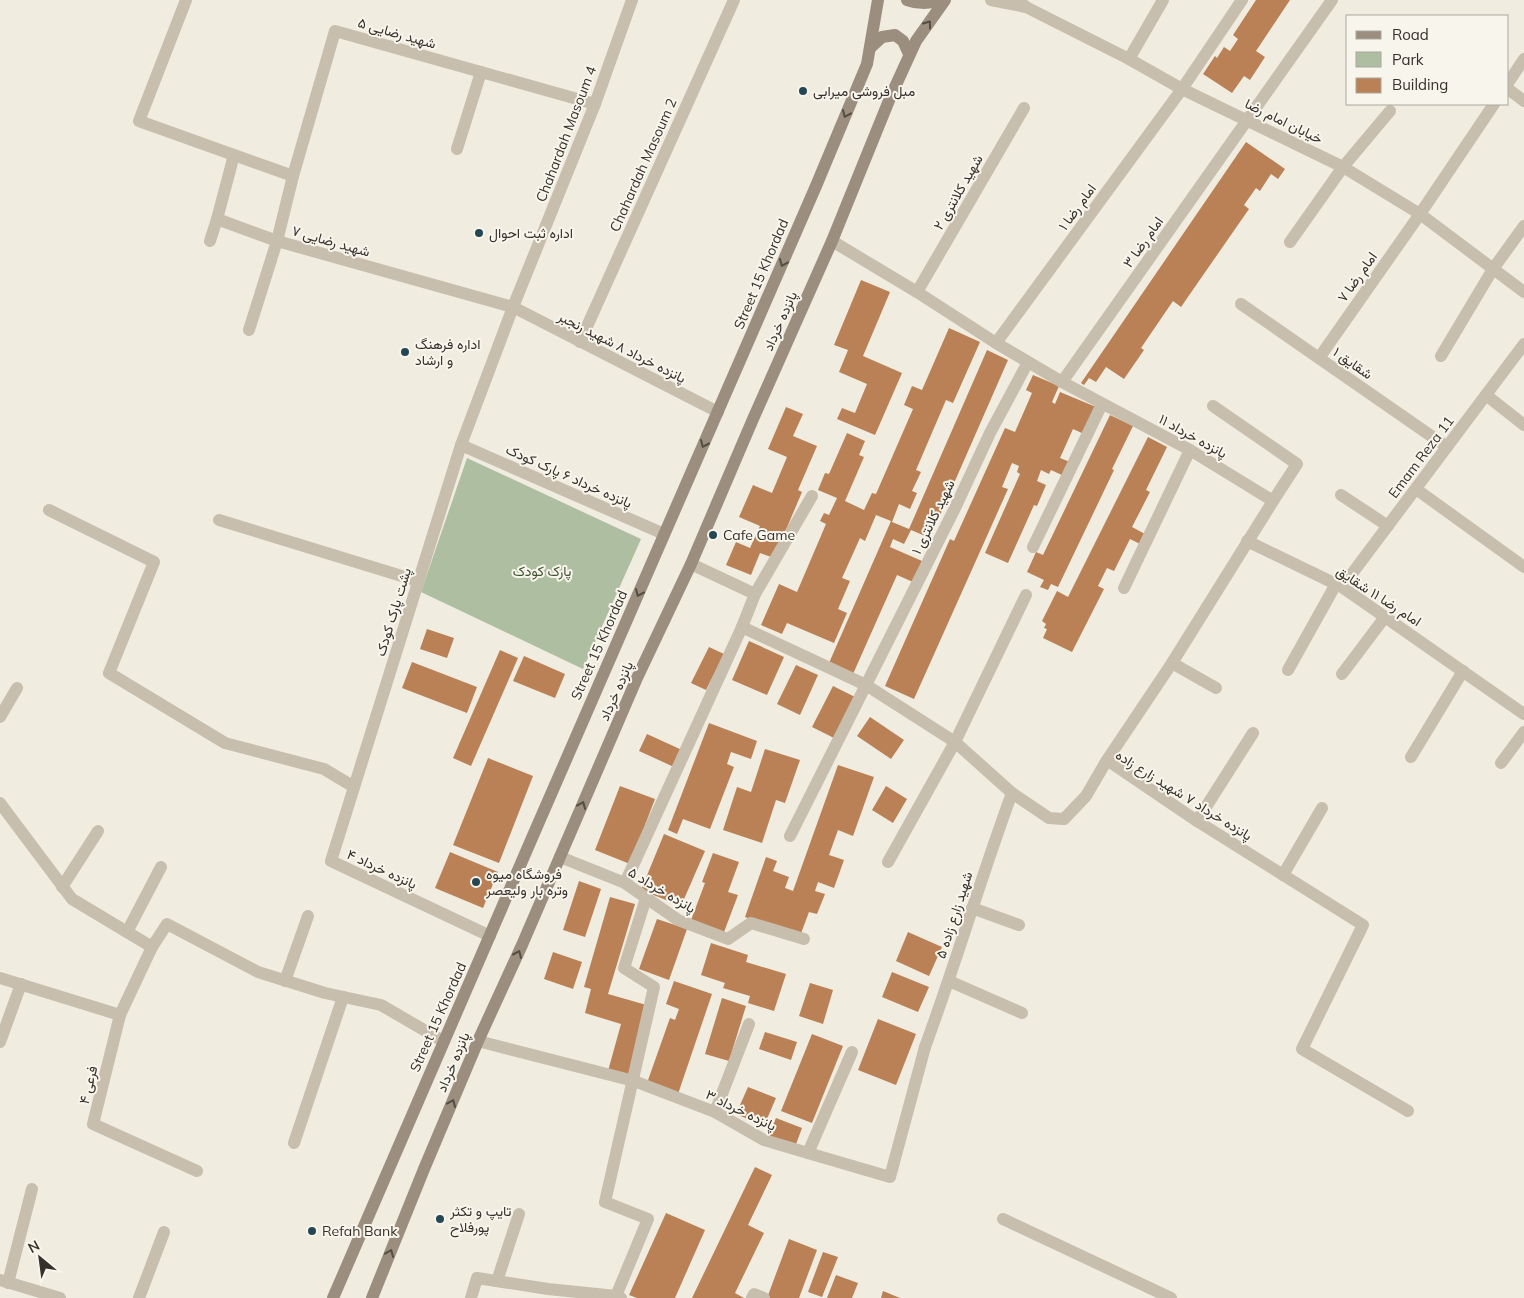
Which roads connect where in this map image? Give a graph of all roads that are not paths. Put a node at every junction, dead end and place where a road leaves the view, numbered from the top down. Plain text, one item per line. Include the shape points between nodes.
1 (186, 0) edge
2 (734, 0) edge
3 (878, 0) edge
4 (907, 0) edge
5 (941, 0) edge
6 (945, 0) edge
7 (991, 0) edge
8 (1163, 0) edge
9 (1242, 0) edge
10 (1332, 0) edge
11 (627, 1) edge
12 (1025, 2) edge
13 (870, 48) junction
14 (909, 54) junction
15 (1129, 59) junction
16 (1524, 59) edge
17 (482, 72) junction
18 (1509, 82) edge
19 (1182, 88) junction
20 (1509, 90) edge
21 (1524, 100) edge
22 (595, 104) junction
23 (1493, 105) edge
24 (1024, 108) dead end
25 (1390, 111) dead end
26 (1248, 120) junction
27 (457, 149) dead end
28 (234, 155) junction
29 (1343, 167) junction
30 (293, 176) junction
31 (1420, 214) junction
32 (217, 219) junction
33 (1524, 226) edge
34 (210, 241) dead end
35 (277, 241) junction
36 (832, 241) junction
37 (1290, 242) dead end
38 (1493, 269) junction
39 (917, 292) junction
40 (1524, 292) edge
41 (1242, 304) dead end
42 (513, 307) junction
43 (249, 330) dead end
44 (580, 342) junction
45 (996, 343) junction
46 (1524, 344) edge
47 (1442, 356) dead end
48 (1319, 358) junction
49 (1028, 362) junction
50 (1062, 382) junction
51 (1486, 395) junction
52 (1102, 404) junction
53 (1213, 406) dead end
54 (718, 412) junction
55 (1524, 425) edge
56 (461, 446) junction
57 (1447, 447) junction
58 (1190, 450) junction
59 (1416, 489) junction
60 (812, 496) dead end
61 (1341, 496) dead end
62 (1273, 501) junction
63 (49, 510) dead end
64 (219, 520) dead end
65 (1388, 526) junction
66 (664, 534) junction
67 (1247, 541) junction
68 (1034, 548) dead end
69 (691, 564) junction
70 (1524, 567) edge
71 (418, 581) junction
72 (1339, 585) junction
73 (1124, 588) dead end
74 (756, 594) junction
75 (1026, 595) dead end
76 (1385, 617) junction
77 (742, 627) junction
78 (1172, 663) junction
79 (1288, 670) dead end
80 (1463, 670) junction
81 (1342, 674) dead end
82 (866, 685) junction
83 (16, 688) dead end
84 (1216, 688) dead end
85 (1524, 714) edge
86 (0, 717) edge
87 (1524, 732) edge
88 (1253, 733) dead end
89 (955, 742) junction
90 (1411, 758) dead end
91 (1107, 760) junction
92 (1501, 763) dead end
93 (354, 787) junction
94 (1012, 793) junction
95 (0, 803) edge
96 (1322, 808) dead end
97 (1197, 821) junction
98 (98, 831) dead end
99 (790, 836) dead end
100 (560, 857) junction
101 (888, 862) dead end
102 (161, 867) dead end
103 (1283, 875) junction
104 (625, 883) junction
105 (62, 887) junction
106 (646, 898) junction
107 (972, 908) junction
108 (308, 916) dead end
109 (1019, 925) dead end
110 (128, 932) junction
111 (490, 936) junction
112 (804, 939) dead end
113 (152, 947) junction
114 (0, 978) edge
115 (285, 981) junction
116 (949, 981) junction
117 (21, 984) junction
118 (343, 997) junction
119 (1022, 1013) dead end
120 (120, 1015) junction
121 (749, 1024) dead end
122 (444, 1041) junction
123 (478, 1041) junction
124 (0, 1042) edge
125 (925, 1047) joint
126 (852, 1052) dead end
127 (634, 1081) junction
128 (1408, 1111) dead end
129 (715, 1112) junction
130 (294, 1143) dead end
131 (808, 1153) junction
132 (197, 1171) dead end
133 (32, 1189) dead end
134 (520, 1214) dead end
135 (1003, 1219) dead end
136 (164, 1232) dead end
137 (497, 1281) junction
138 (4, 1282) edge
139 (45, 1296) edge
140 (618, 1297) edge
141 (60, 1298) edge
142 (139, 1298) edge
143 (333, 1298) edge
144 (372, 1298) edge
145 (471, 1298) edge
146 (752, 1298) edge
147 (764, 1298) edge
148 (1171, 1298) edge

1 - 28 street via 139,121
2 - 44 street, Chahardah Masoum 2
3 - 13 main road, Street 15 Khordad
4 - 5 main road via 934,3
14 -> 6 main road
7 - 12 street, خیابان امام رضا
8 - 15 street
9 - 19 street, امام رضا ۱
10 - 26 street, امام رضا ۳
11 - 22 street, Chahardah Masoum 4
12 - 15 street, خیابان امام رضا
13 - 14 main road via 882,37 895,35 903,41
13 -> 54 main road, Street 15 Khordad via 867,64
14 - 36 main road, پانزده خرداد
15 - 19 street, خیابان امام رضا
16 - 18 street
17 - 22 street, شهید رضایی ۵
17 - 27 street
17 - 30 street, شهید رضایی ۵ via 335,31
19 - 26 street, خیابان امام رضا
19 - 45 street, امام رضا ۱
20 - 21 street
22 - 42 street, Chahardah Masoum 4
23 - 31 street, امام رضا ۷
24 - 39 street, شهید کلانتری ۲
25 - 29 street
26 - 29 street, خیابان امام رضا
26 - 50 street, امام رضا ۳
28 - 30 street
28 - 32 street
29 - 31 street, خیابان امام رضا
29 - 37 street
30 - 35 street, شهید رضایی ۷
31 - 38 street, خیابان امام رضا
31 - 48 street, امام رضا ۷
32 - 34 street
32 - 35 street
33 - 38 street
35 - 42 street, شهید رضایی ۷
35 - 43 street
36 - 39 street, پانزده خرداد ۱۱
36 - 69 main road, پانزده خرداد
38 - 40 street, خیابان امام رضا
38 - 47 street
39 - 45 street, پانزده خرداد ۱۱
41 - 48 street, شقایق ۱
42 - 44 street, پانزده خرداد ۸ شهید رنجبر
42 - 56 street, Chahardah Masoum 4
44 - 54 street, پانزده خرداد ۸ شهید رنجبر
45 - 49 street, پانزده خرداد ۱۱
46 - 51 street, Emam Reza 11
48 - 57 street, شقایق ۱
49 - 50 street, پانزده خرداد ۱۱
49 - 82 street, شهید کلانتری ۱
50 - 52 street, پانزده خرداد ۱۱
51 - 55 street
51 - 57 street, Emam Reza 11
52 - 58 street, پانزده خرداد ۱۱
52 - 68 street
53 - 62 street via 1297,464
54 -> 66 main road, Street 15 Khordad
56 - 66 street, پانزده خرداد ۶ پارک کودک
56 - 71 street, پشت پارک کودک
57 - 59 street, Emam Reza 11
58 - 62 street, پانزده خرداد ۱۱
58 - 73 street
59 - 65 street, Emam Reza 11
59 - 70 street
60 - 74 street
61 - 65 street
62 - 67 street
63 - 93 street via 154,562 109,673 225,743 324,769
64 - 71 street
65 - 72 street, Emam Reza 11
66 -> 111 main road, Street 15 Khordad
67 - 72 street, امام رضا ۱۱ شقایق
67 - 78 street
69 - 74 street
100 -> 69 main road, پانزده خرداد via 637,678
71 - 93 street, پشت پارک کودک
72 - 76 street, امام رضا ۱۱ شقایق
72 - 79 street, Emam Reza 11
74 - 77 street
75 - 89 street
76 - 80 street, امام رضا ۱۱ شقایق
76 - 81 street
77 - 82 street, پانزده خرداد ۷ شهید زارع زاده
77 - 104 street
78 - 84 street
78 - 91 street
80 - 85 street, امام رضا ۱۱ شقایق
80 - 90 street
82 - 89 street, پانزده خرداد ۷ شهید زارع زاده
82 - 99 street, شهید کلانتری ۱
83 - 86 street
87 - 92 street
88 - 97 street
89 - 94 street, پانزده خرداد ۷ شهید زارع زاده
89 - 101 street
91 - 94 street, پانزده خرداد ۷ شهید زارع زاده via 1086,796 1064,819 1049,818
91 - 97 street, پانزده خرداد ۷ شهید زارع زاده
93 - 111 street, پانزده خرداد ۴ via 331,862
94 - 107 street, شهید زارع زاده ۵
95 - 105 street
96 - 103 street
97 - 103 street, پانزده خرداد ۷ شهید زارع زاده
98 - 105 street
100 - 104 street, پانزده خرداد ۵
123 -> 100 main road, پانزده خرداد
102 - 110 street
103 - 128 street, پانزده خرداد ۷ شهید زارع زاده via 1362,925 1302,1049
104 - 106 street, پانزده خرداد ۵
105 - 110 street via 72,899
106 - 112 street, پانزده خرداد ۵ via 678,920 728,940 751,924
106 - 127 street via 624,968 654,987
107 - 109 street
107 - 116 street, شهید زارع زاده ۵
108 - 115 street
110 - 113 street
111 - 122 main road, Street 15 Khordad
113 - 115 street, فرعی ۴ via 167,924 258,972
113 - 120 street, فرعی ۴
114 - 117 street
115 - 118 street
116 - 119 street
116 - 125 street, شهید زارع زاده ۵
117 - 120 street
117 - 124 street
118 - 122 street via 381,1005
118 - 130 street
120 - 132 street, فرعی ۴ via 94,1124
121 - 129 street
122 - 143 main road, Street 15 Khordad
123 - 127 street, پانزده خرداد ۳
144 -> 123 main road, پانزده خرداد
125 - 131 street, پانزده خرداد ۳ via 890,1177
126 - 131 street
127 - 129 street, پانزده خرداد ۳
127 - 140 street via 605,1202 648,1219
129 - 131 street, پانزده خرداد ۳ via 764,1140
133 - 138 street
134 - 137 street
135 - 148 street
136 - 142 street
137 - 140 street
137 - 145 street via 478,1278
138 - 139 street
139 - 141 street
146 - 147 street via 754,1294

